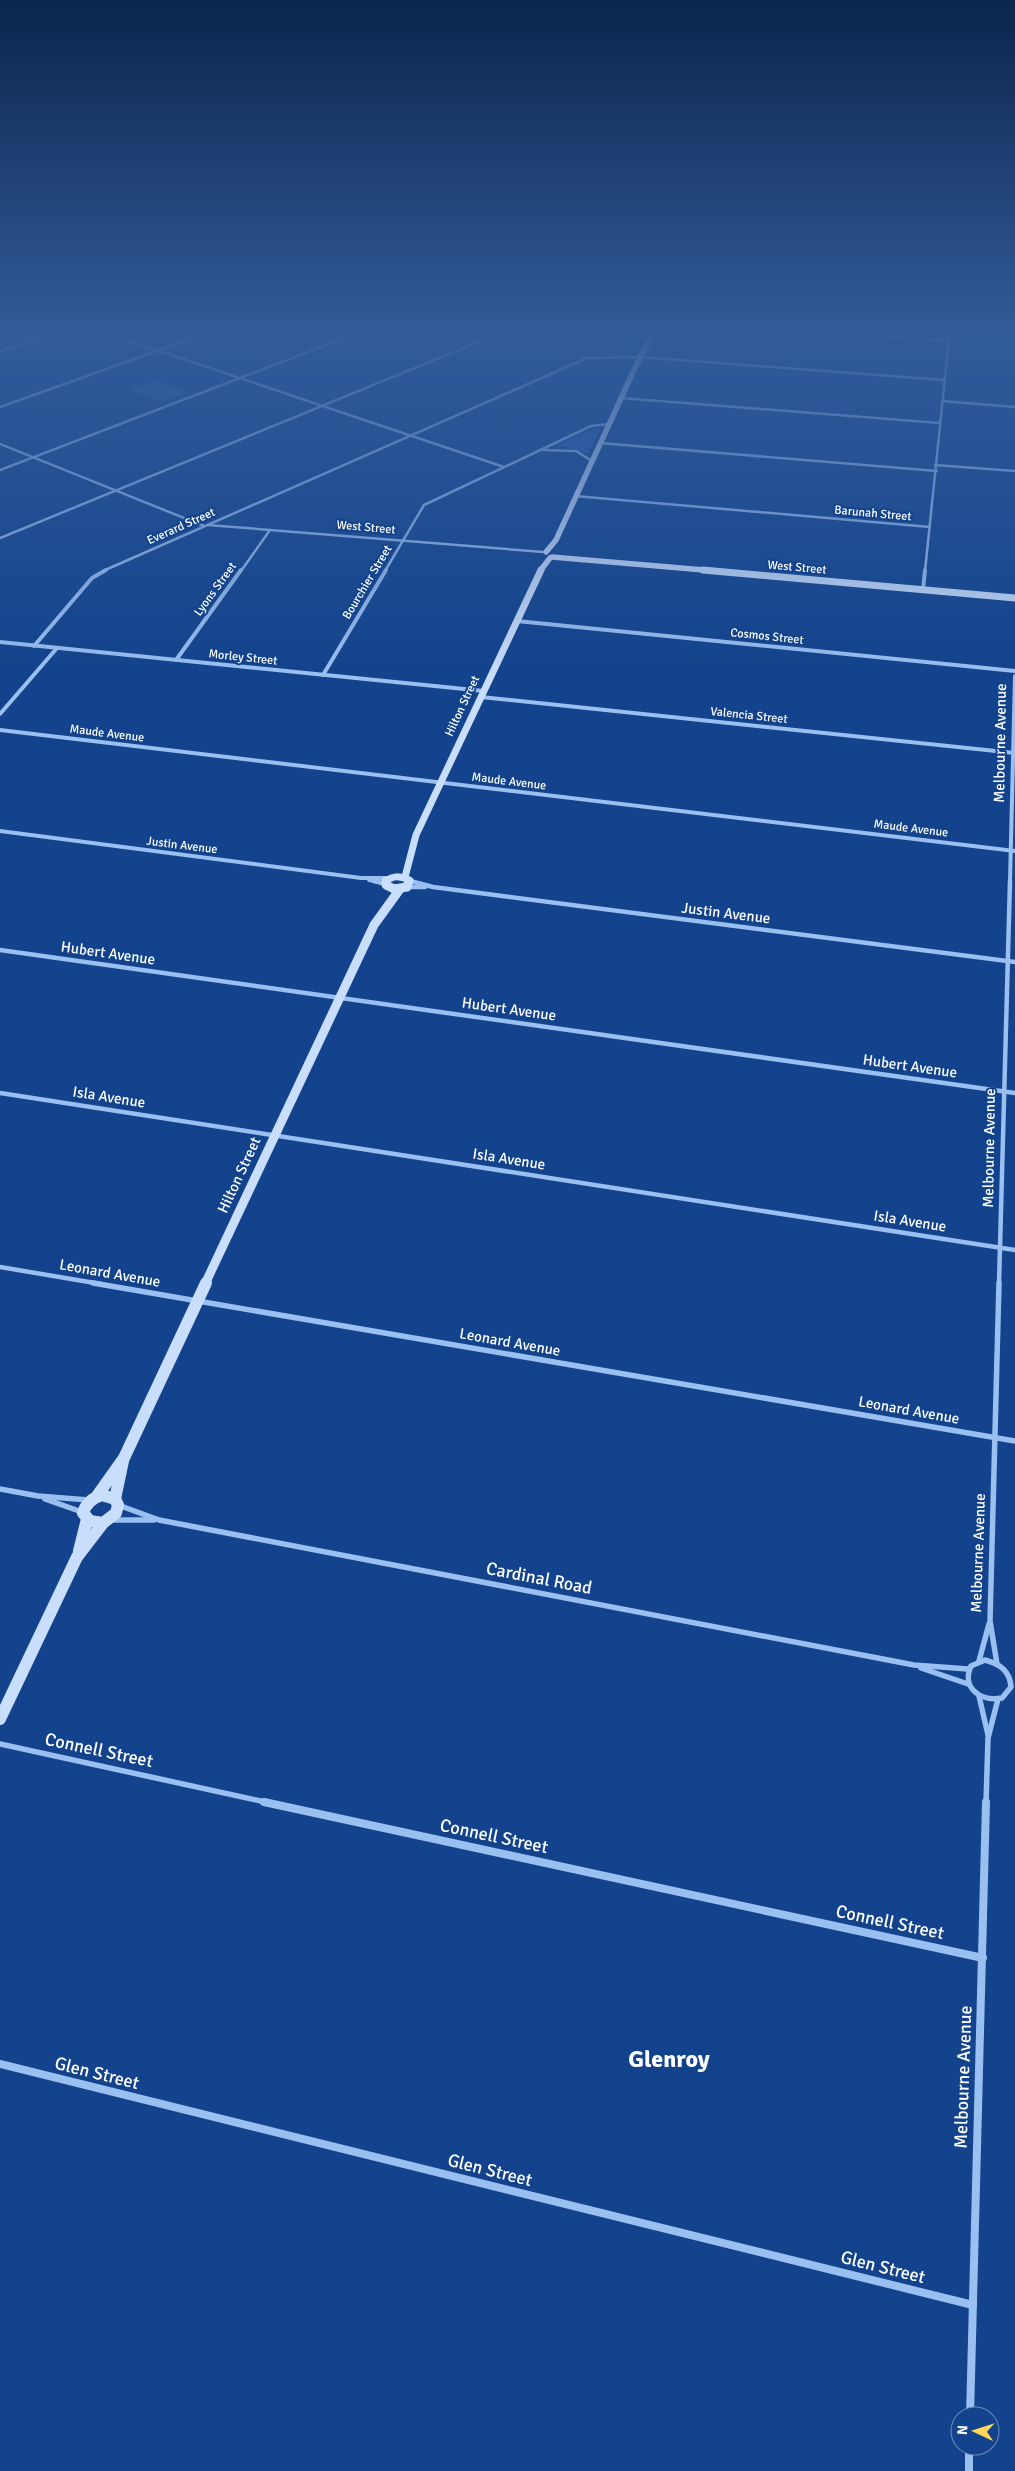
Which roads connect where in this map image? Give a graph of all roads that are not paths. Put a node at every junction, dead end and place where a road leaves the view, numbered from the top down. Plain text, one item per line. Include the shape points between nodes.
1 (0, 444) edge
2 (65, 444) edge
3 (228, 444) edge
4 (389, 444) edge
5 (437, 444) edge
6 (551, 444) edge
7 (599, 444) edge
8 (616, 444) edge
9 (937, 444) edge
10 (538, 450) junction
11 (32, 457) junction
12 (592, 461) junction
13 (935, 465) junction
14 (504, 467) junction
15 (0, 470) edge
16 (937, 470) junction
17 (1015, 471) edge
18 (116, 490) junction
19 (575, 496) junction
20 (206, 525) junction
21 (930, 527) junction
22 (270, 530) junction
23 (0, 538) edge
24 (402, 542) junction
25 (548, 555) junction
26 (923, 590) junction
27 (1015, 598) edge
28 (517, 621) junction
29 (0, 642) edge
30 (34, 646) junction
31 (57, 648) junction
32 (176, 660) junction
33 (1015, 670) edge
34 (323, 674) junction
35 (1015, 676) edge
36 (483, 694) junction
37 (0, 714) edge
38 (0, 730) edge
39 (1014, 753) edge
40 (441, 783) junction
41 (0, 831) edge
42 (1013, 851) edge
43 (408, 860) junction
44 (390, 881) junction
45 (405, 884) junction
46 (385, 907) junction
47 (0, 950) edge
48 (1008, 961) junction
49 (1015, 962) edge
50 (340, 998) junction
51 (1004, 1092) junction
52 (0, 1093) edge
53 (1015, 1093) edge
54 (275, 1136) junction
55 (1000, 1248) junction
56 (1015, 1250) edge
57 (0, 1267) edge
58 (197, 1301) junction
59 (995, 1437) junction
60 (1015, 1440) edge
61 (124, 1458) junction
62 (0, 1489) edge
63 (38, 1496) junction
64 (93, 1498) junction
65 (117, 1502) junction
66 (85, 1516) junction
67 (159, 1520) junction
68 (106, 1521) junction
69 (77, 1557) junction
70 (990, 1621) junction
71 (980, 1661) junction
72 (997, 1664) junction
73 (914, 1665) junction
74 (968, 1669) junction
75 (1012, 1676) edge
76 (968, 1684) junction
77 (1012, 1692) edge
78 (979, 1696) junction
79 (998, 1699) junction
80 (0, 1719) edge
81 (988, 1738) junction
82 (0, 1744) edge
83 (983, 1958) junction
84 (0, 2064) edge
85 (973, 2305) junction
86 (970, 2406) edge
87 (969, 2456) edge
88 (969, 2471) edge

1 - 11 street, West Street
2 - 11 street
3 - 18 street
4 - 20 street, Everard Street
5 - 14 street
6 - 10 street, Bourchier Street
7 - 12 street
8 - 16 street
9 - 13 street
10 - 12 street, Bourchier Street via 569,450 586,455
10 - 14 street, Bourchier Street
11 - 15 street
11 - 18 street, West Street
12 - 19 street
13 - 16 street
13 - 17 street
14 - 24 street, Bourchier Street via 424,505
16 - 21 street
18 - 20 street, West Street
18 - 23 street
19 - 21 street, Barunah Street
19 - 25 street
20 - 22 street, West Street
20 - 30 street, Everard Street via 95,575
21 - 26 street
22 - 24 street, West Street
22 - 32 street, Lyons Street
24 - 25 street, West Street
24 - 34 street, Bourchier Street
25 - 26 street, West Street
25 - 28 street, Hilton Street
26 - 27 street, West Street
28 - 33 street, Cosmos Street
28 - 36 street, Hilton Street
29 - 30 street, Morley Street
30 - 31 street, Morley Street
31 - 32 street, Morley Street
31 - 37 street
32 - 34 street, Morley Street
34 - 36 street, Morley Street
35 - 39 street, Melbourne Avenue
36 - 39 street, Valencia Street
36 - 40 street, Hilton Street
38 - 40 street, Maude Avenue
39 - 42 street, Melbourne Avenue
40 - 42 street, Maude Avenue
40 - 43 street, Hilton Street
41 - 44 street, Justin Avenue
42 - 48 street, Melbourne Avenue
43 - 44 street, Hilton Street
43 - 45 street, Hilton Street
44 - 45 street
44 - 45 street
44 - 46 street, Hilton Street
45 - 46 street, Hilton Street
45 - 48 street, Justin Avenue
46 - 50 street, Hilton Street
47 - 50 street, Hubert Avenue
48 - 49 street, Justin Avenue
48 - 51 street, Melbourne Avenue
50 - 51 street, Hubert Avenue
50 - 54 street, Hilton Street
51 - 53 street, Hubert Avenue
51 - 55 street, Melbourne Avenue
52 - 54 street, Isla Avenue
54 - 55 street, Isla Avenue
54 - 58 street, Hilton Street
55 - 56 street, Isla Avenue
55 - 59 street, Melbourne Avenue
57 - 58 street, Leonard Avenue
58 - 59 street, Leonard Avenue
58 - 61 street, Hilton Street
59 - 60 street, Leonard Avenue
59 - 70 street, Melbourne Avenue
61 - 64 street, Hilton Street
61 - 65 street, Hilton Street
62 - 63 street
63 - 64 street
63 - 66 street
64 - 65 street via 107,1495
64 - 66 street via 86,1504
65 - 67 street, Cardinal Road
65 - 68 street via 116,1513
66 - 68 street via 93,1523
66 - 69 street
67 - 68 street, Cardinal Road
67 - 73 street, Cardinal Road
68 - 69 street
69 - 80 street
70 - 71 street, Melbourne Avenue
70 - 72 street, Melbourne Avenue
71 - 72 street
71 - 74 street
72 - 75 street
73 - 74 street, Cardinal Road
73 - 76 street, Cardinal Road
74 - 76 street
75 - 77 street
76 - 78 street
77 - 79 street
78 - 79 street
78 - 81 street, Melbourne Avenue
79 - 81 street, Melbourne Avenue
81 - 83 street, Melbourne Avenue
82 - 83 street, Connell Street
83 - 85 street, Melbourne Avenue
84 - 85 street, Glen Street
85 - 86 street, Melbourne Avenue
87 - 88 street

